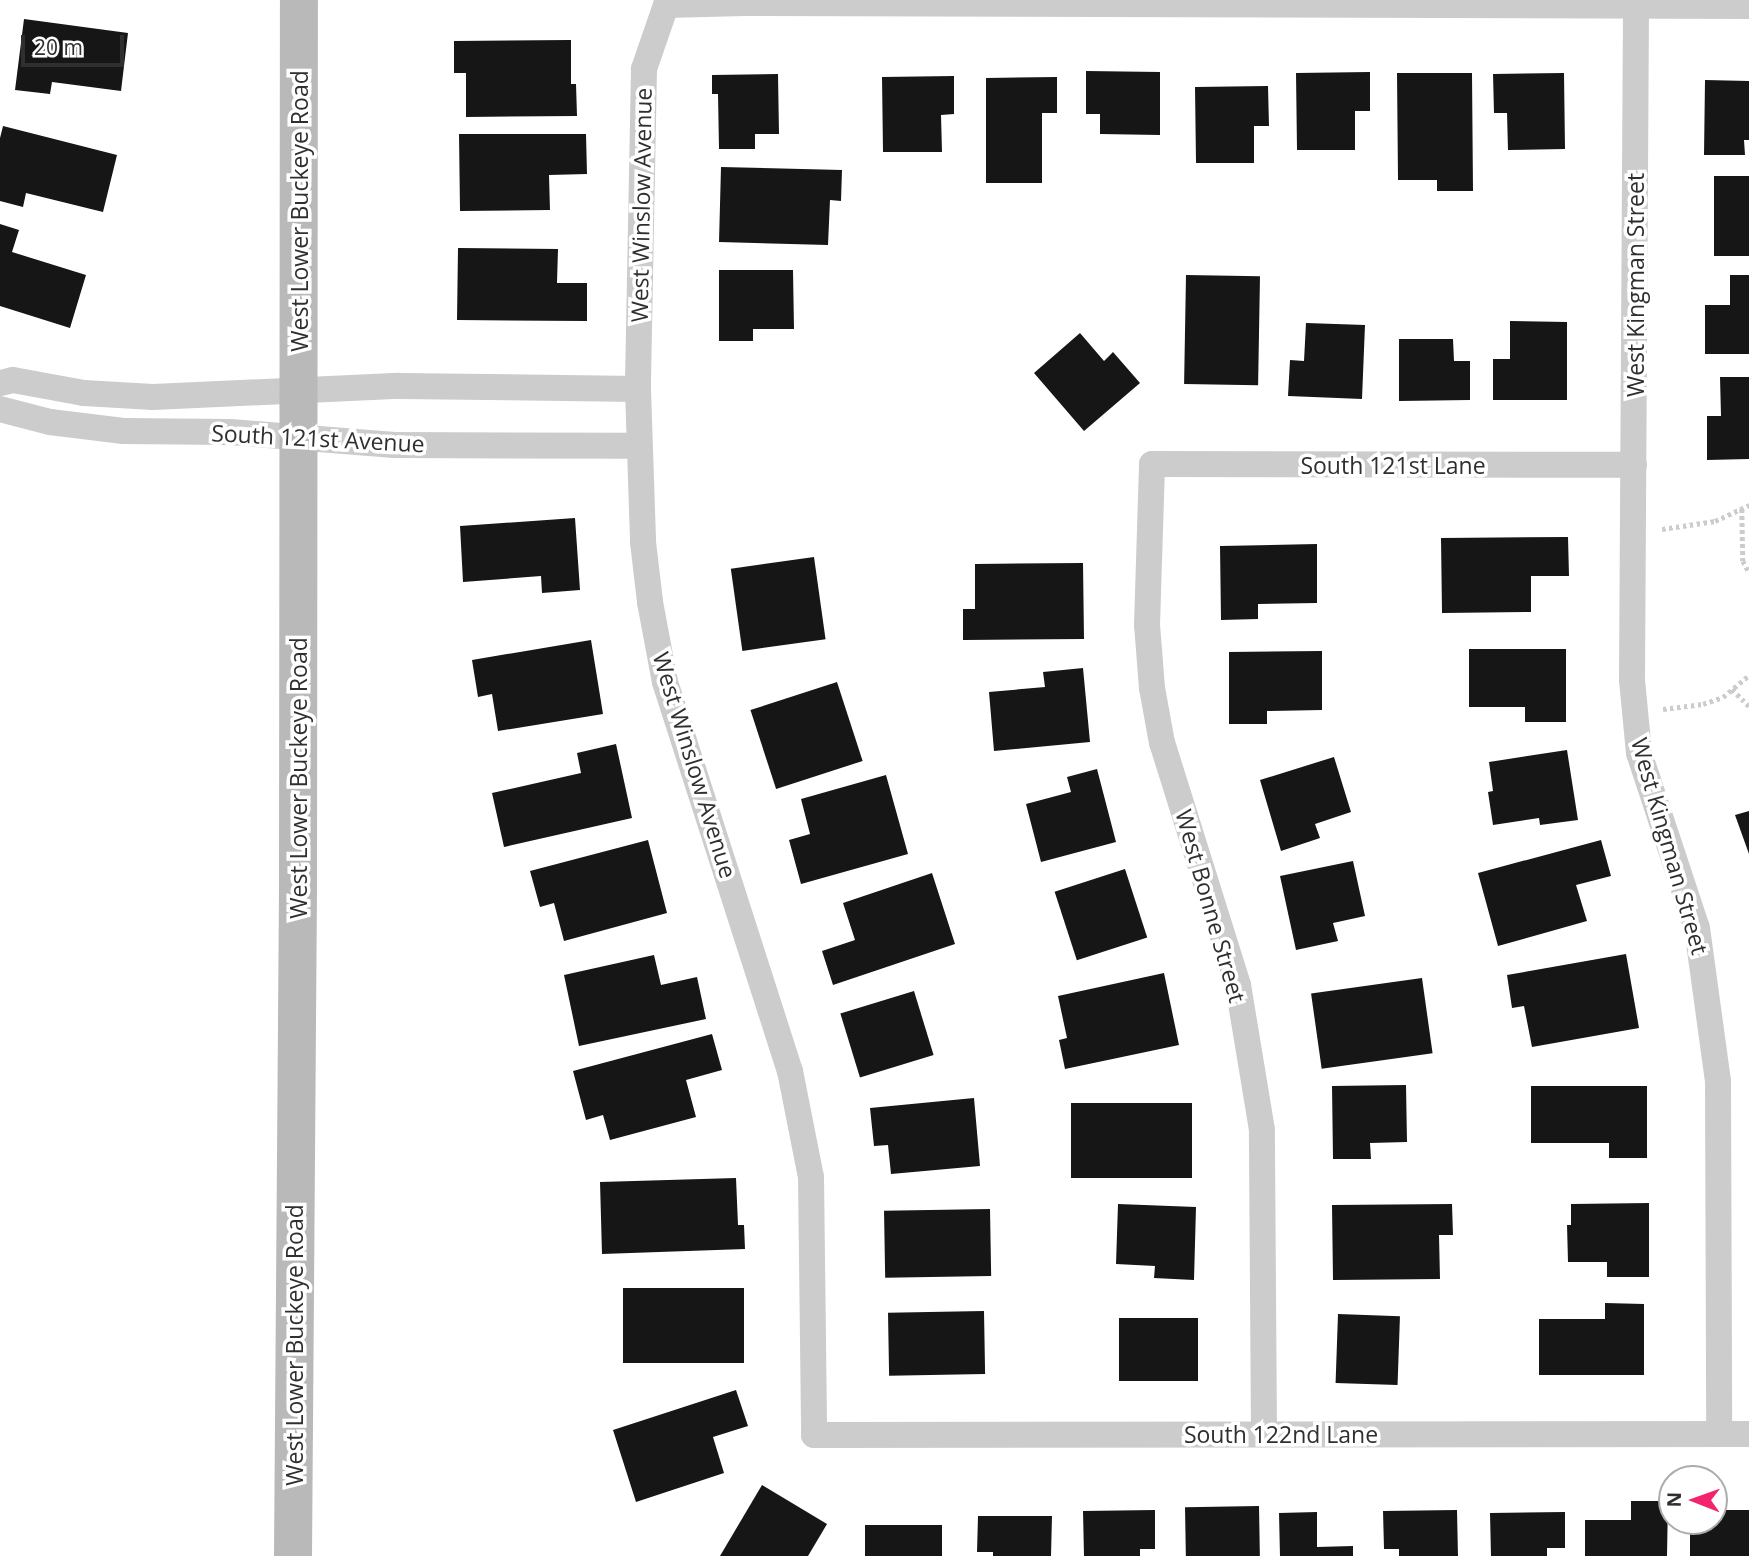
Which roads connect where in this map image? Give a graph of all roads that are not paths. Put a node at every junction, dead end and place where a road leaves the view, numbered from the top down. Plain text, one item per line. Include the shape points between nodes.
1 (299, 0) edge
2 (1636, 6) junction
3 (1749, 6) edge
4 (0, 383) edge
5 (638, 389) junction
6 (299, 392) junction
7 (0, 409) edge
8 (299, 438) junction
9 (639, 446) junction
10 (1152, 464) joint
11 (1634, 465) junction
12 (1264, 1434) junction
13 (1719, 1434) junction
14 (1749, 1434) edge
15 (814, 1435) joint
16 (293, 1556) edge

1 - 6 main road, West Lower Buckeye Road
2 - 3 street
2 - 5 street, West Winslow Avenue via 666,5 644,69
2 - 11 street, West Kingman Street
4 - 6 street, South 121st Avenue via 13,380 84,393 153,397
5 - 6 street, South 121st Avenue via 399,386
5 - 9 street, West Winslow Avenue
6 - 8 main road, West Lower Buckeye Road
7 - 8 street, South 121st Avenue via 89,428
8 - 9 street, South 121st Avenue via 394,445
8 - 16 main road, West Lower Buckeye Road
9 - 15 street, West Winslow Avenue via 643,542 666,682 790,1071 811,1177
10 - 11 street, South 121st Lane
10 - 12 street, West Bonne Street via 1147,625 1152,688 1162,743 1238,985 1262,1130
11 - 13 street, West Kingman Street via 1632,680 1639,753 1698,928 1717,1082
12 - 13 street, South 122nd Lane
12 - 15 street, South 122nd Lane
13 - 14 street, South 122nd Lane

